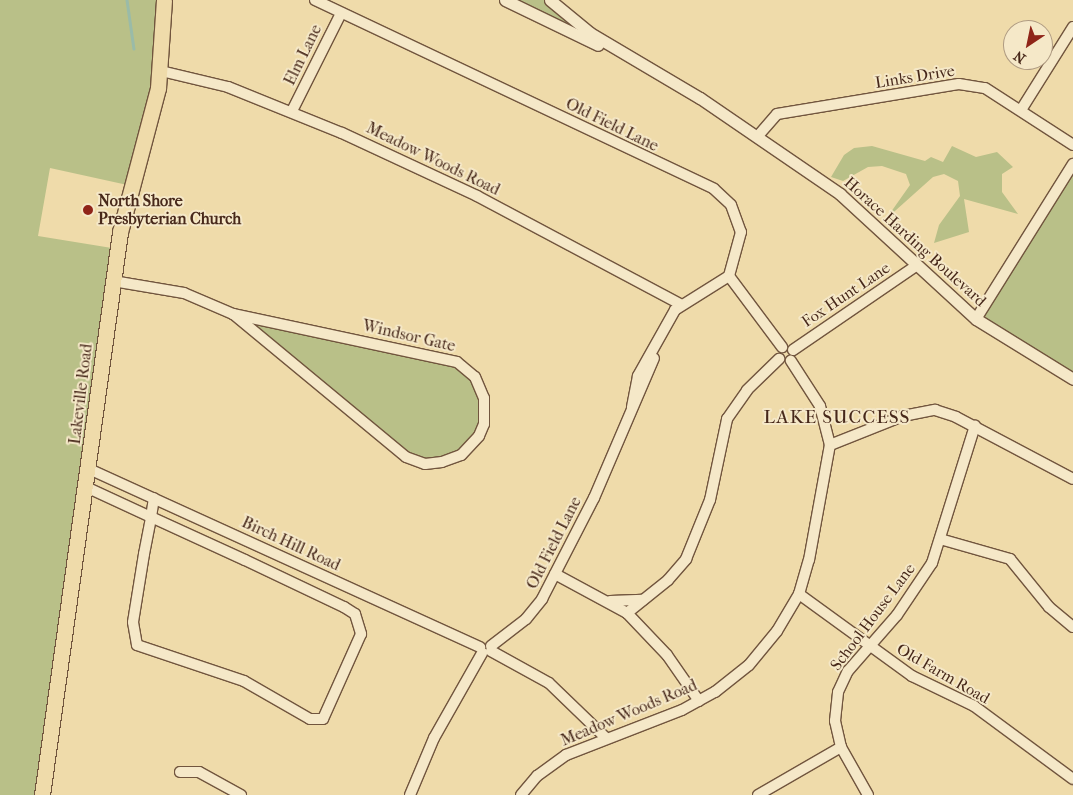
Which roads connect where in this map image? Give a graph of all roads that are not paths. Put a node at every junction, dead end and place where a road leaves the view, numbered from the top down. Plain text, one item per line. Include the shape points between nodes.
1 (164, 0) edge
2 (314, 0) edge
3 (505, 0) edge
4 (552, 1) edge
5 (341, 13) junction
6 (1073, 27) edge
7 (636, 62) junction
8 (161, 71) junction
9 (1021, 110) junction
10 (292, 111) junction
11 (757, 137) junction
12 (1073, 145) edge
13 (1073, 164) edge
14 (917, 265) junction
15 (729, 276) junction
16 (114, 281) junction
17 (680, 304) junction
18 (234, 314) junction
19 (976, 319) junction
20 (782, 347) junction
21 (792, 355) junction
22 (779, 359) junction
23 (1073, 379) edge
24 (975, 426) junction
25 (830, 445) junction
26 (89, 469) junction
27 (1073, 479) edge
28 (86, 487) junction
29 (154, 498) junction
30 (151, 517) junction
31 (940, 539) junction
32 (555, 574) junction
33 (799, 594) junction
34 (603, 600) junction
35 (644, 600) junction
36 (627, 613) junction
37 (1073, 626) edge
38 (870, 646) junction
39 (486, 649) junction
40 (699, 701) junction
41 (605, 737) junction
42 (841, 747) junction
43 (180, 772) dead end
44 (1073, 779) edge
45 (42, 795) edge
46 (240, 795) edge
47 (410, 795) edge
48 (521, 795) edge
49 (758, 795) edge
50 (868, 795) edge

1 - 8 main road, Lakeville Road
2 - 5 street, Old Field Lane
3 - 7 street, Horace Harding Boulevard
4 - 7 street, Horace Harding Boulevard via 590,33
5 - 10 street, Elm Lane
5 - 15 street, Old Field Lane via 718,192 736,210 741,225
6 - 9 street
7 - 11 street, Horace Harding Boulevard
8 - 10 street, Meadow Woods Road via 220,84
8 - 16 main road, Lakeville Road via 120,232
9 - 11 street, Links Drive via 984,88 959,84 777,114
9 - 12 street, Links Drive
10 - 17 street, Meadow Woods Road via 477,196
11 - 14 street, Horace Harding Boulevard via 840,194
13 - 19 street
14 - 19 street, Horace Harding Boulevard
14 - 21 street, Fox Hunt Lane
15 - 17 street
15 - 20 street
16 - 18 street, Windsor Gate via 172,289
16 - 26 main road, Lakeville Road
17 - 32 street, Old Field Lane via 657,345
18 - 18 street, Windsor Gate via 406,457 425,464 442,462 461,455 479,436 484,424 484,398 475,377 457,362
19 - 23 street, Horace Harding Boulevard
20 - 21 street
20 - 22 street
21 - 22 street
21 - 25 street, Meadow Woods Road via 820,406
22 - 35 street via 747,390 727,419 710,500 686,559
24 - 25 street via 950,414 921,411
24 - 27 street
24 - 31 street, School House Lane
25 - 33 street, Meadow Woods Road via 816,531
26 - 28 main road, Lakeville Road
26 - 29 street, Birch Hill Road
28 - 30 street
28 - 45 main road, Lakeville Road
29 - 30 street
29 - 39 street, Birch Hill Road
30 - 30 street via 344,607 362,625 331,705 320,721 244,681 137,646 133,622
31 - 37 street via 1010,559 1049,607
31 - 38 street, School House Lane via 915,592
32 - 34 street
32 - 39 street, Old Field Lane via 537,607
33 - 38 street, Old Farm Road
33 - 40 street, Meadow Woods Road via 758,655
34 - 35 street
34 - 36 street
35 - 36 street
36 - 40 street via 667,655
38 - 42 street, School House Lane via 848,671 838,692 835,721
38 - 44 street, Old Farm Road via 912,676 974,706
39 - 41 street, Birch Hill Road via 549,683
39 - 47 street, Old Field Lane via 434,738
40 - 41 street, Meadow Woods Road
41 - 48 street, Meadow Woods Road via 548,766
42 - 49 street
42 - 50 street, School House Lane
43 - 46 street via 198,772

